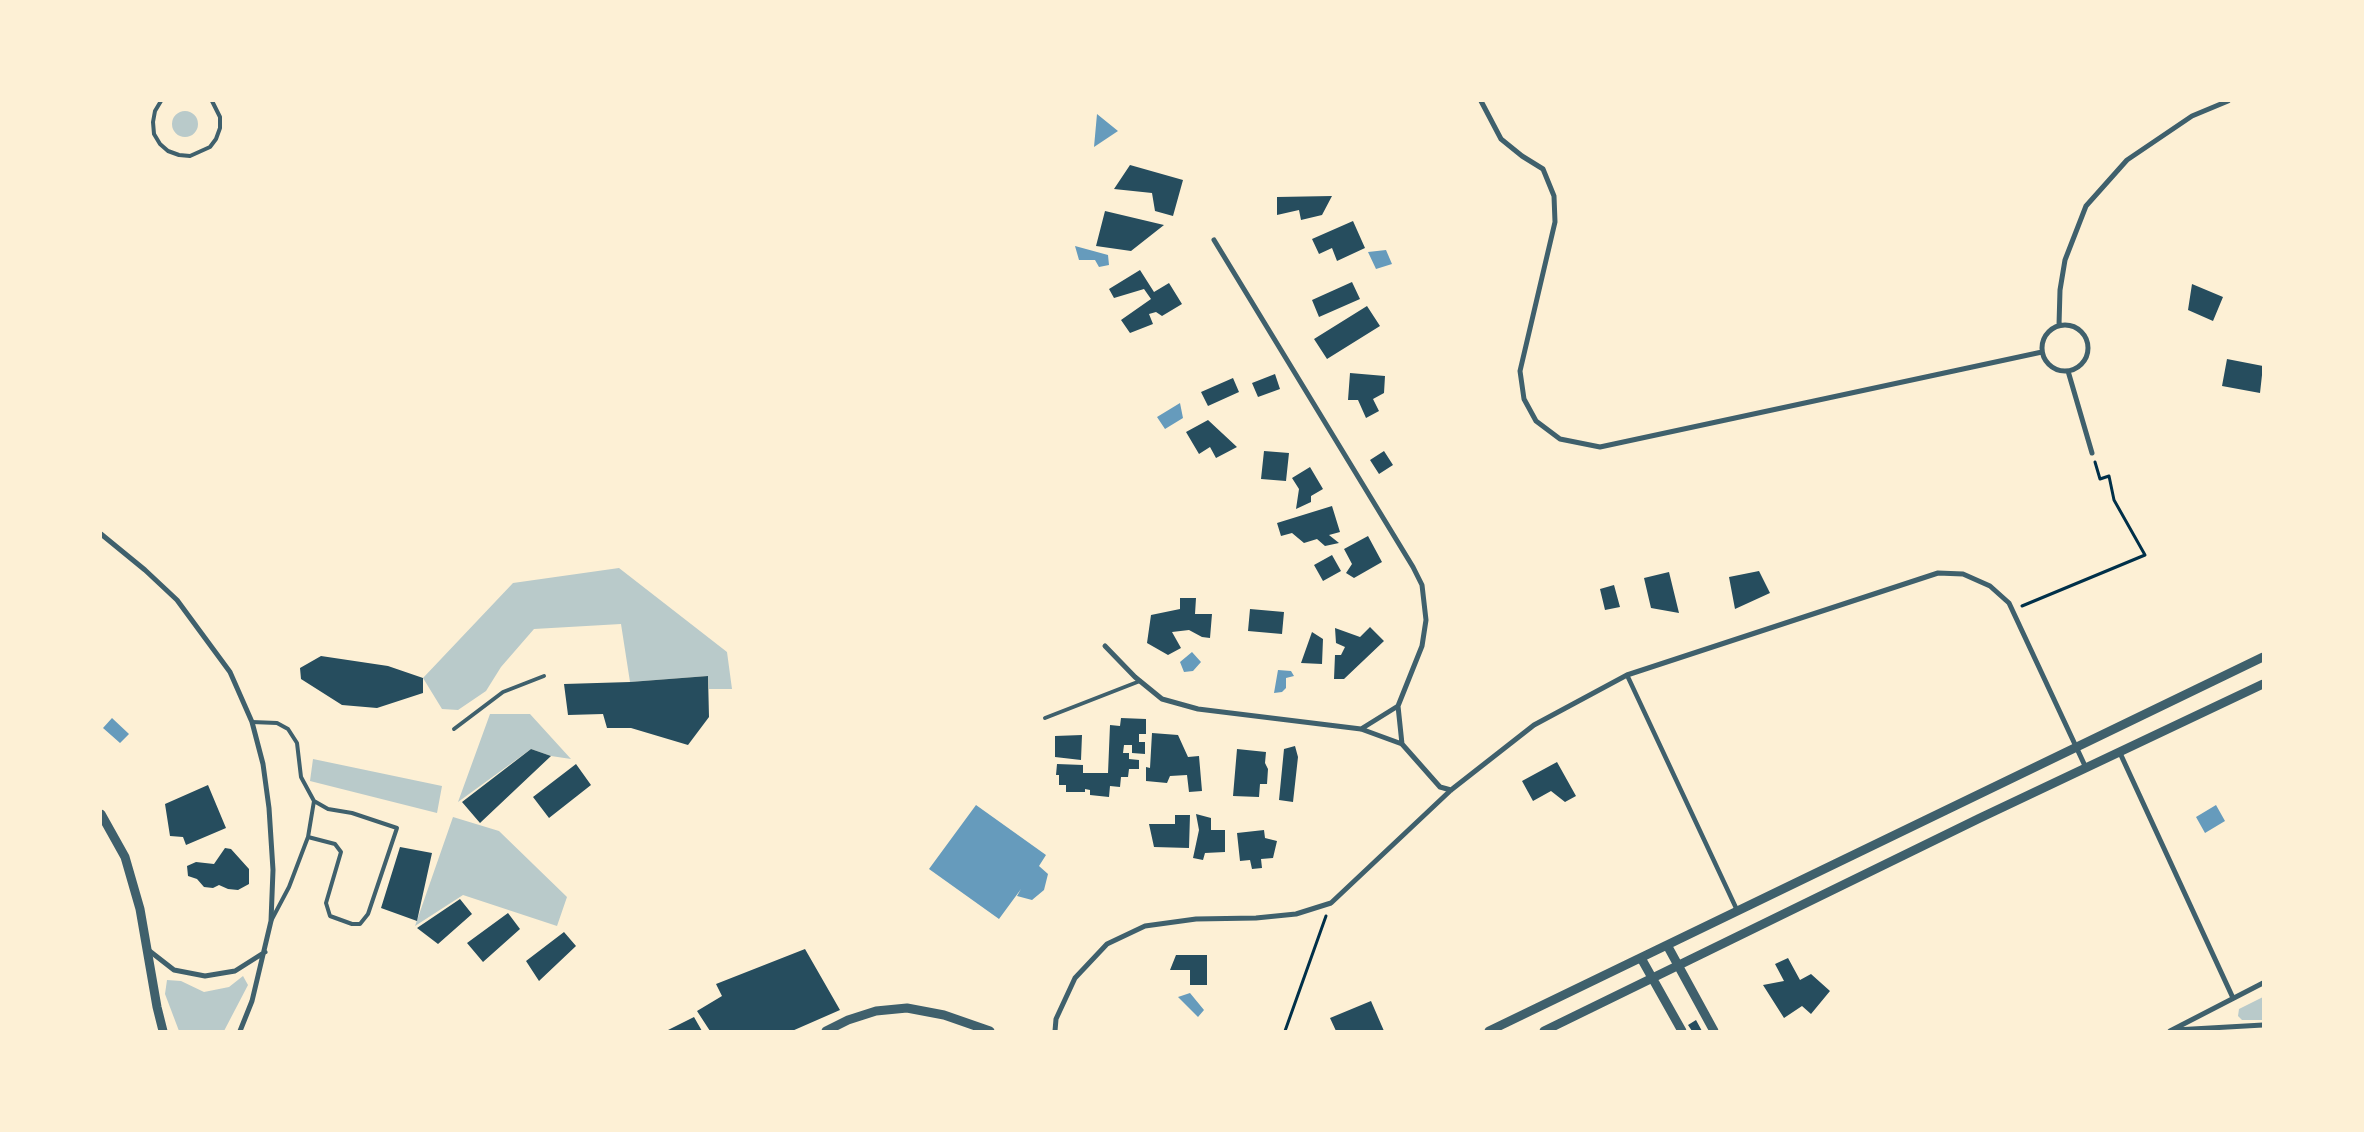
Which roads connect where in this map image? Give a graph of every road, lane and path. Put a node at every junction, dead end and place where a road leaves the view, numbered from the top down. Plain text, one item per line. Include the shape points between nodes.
1 (160, 101) edge
2 (212, 101) edge
3 (1481, 101) edge
4 (2228, 101) edge
5 (1214, 240) dead end
6 (2059, 325) junction
7 (2042, 352) junction
8 (2068, 371) junction
9 (2092, 453) joint
10 (101, 534) edge
11 (2012, 610) junction
12 (1105, 646) dead end
13 (2263, 657) edge
14 (1627, 675) junction
15 (544, 676) dead end
16 (1140, 681) junction
17 (2263, 684) edge
18 (1398, 706) junction
19 (1045, 718) dead end
20 (252, 722) junction
21 (454, 729) dead end
22 (1361, 729) junction
23 (1402, 744) junction
24 (2076, 746) junction
25 (2120, 753) junction
26 (2086, 768) junction
27 (1451, 790) junction
28 (314, 801) junction
29 (101, 814) edge
30 (308, 837) junction
31 (1331, 903) junction
32 (1737, 910) junction
33 (271, 921) junction
34 (1667, 945) junction
35 (147, 949) junction
36 (265, 952) junction
37 (1640, 958) junction
38 (1678, 965) junction
39 (1652, 978) junction
40 (2263, 983) edge
41 (2233, 998) junction
42 (2263, 1025) edge
43 (2171, 1030) edge
44 (163, 1031) edge
45 (240, 1031) edge
46 (826, 1031) edge
47 (990, 1031) edge
48 (1055, 1031) edge
49 (1285, 1031) edge
50 (1489, 1031) edge
51 (1544, 1031) edge
52 (1682, 1031) edge
53 (1714, 1031) edge

1 - 2 lane via 155,111 154,134 160,144 173,153 190,156 210,147 216,138 220,117
3 - 7 street via 1501,139 1543,169 1554,196 1555,222 1520,371 1524,399 1536,420 1560,440 1600,446
4 - 6 street via 2192,116 2127,160 2086,206 2065,260
5 - 18 street via 1422,585 1426,620 1422,646
6 - 7 street via 2045,335
6 - 8 street via 2074,326 2085,336 2088,344 2086,358
7 - 8 street via 2048,365
8 - 9 street
9 - 11 path via 2100,479 2109,476 2114,500 2145,554
10 - 20 street via 177,600 230,672
11 - 14 street via 2009,603 1990,586 1964,574 1938,573
11 - 24 street
12 - 16 street
13 - 24 street
14 - 27 street via 1534,725
14 - 32 street
15 - 21 lane via 503,692
16 - 19 lane
16 - 22 street via 1162,699 1198,709
17 - 25 street
18 - 22 street
18 - 23 street
20 - 28 lane via 277,724 288,729 297,743 301,777
20 - 33 street via 263,764 269,808 273,870
22 - 23 street
23 - 27 street via 1440,787
24 - 26 street
24 - 32 street
25 - 26 street
25 - 41 street
26 - 38 street
27 - 31 street
28 - 30 lane
28 - 30 lane via 328,809 352,812 397,828 368,914 360,924 330,916 326,903 341,852 335,844
29 - 35 street via 125,857
30 - 33 lane via 289,887
31 - 48 street via 1296,914 1196,919 1145,926 1107,944 1074,978 1056,1019
31 - 49 path
32 - 34 street
33 - 36 street
34 - 37 street
34 - 38 street
35 - 36 street via 174,970 205,976 235,971
35 - 44 street
36 - 45 street
37 - 39 street
37 - 50 street
38 - 39 street
38 - 53 street
39 - 51 street
39 - 52 street
40 - 41 street
41 - 43 street
42 - 43 street
46 - 47 street via 876,1011 907,1008

